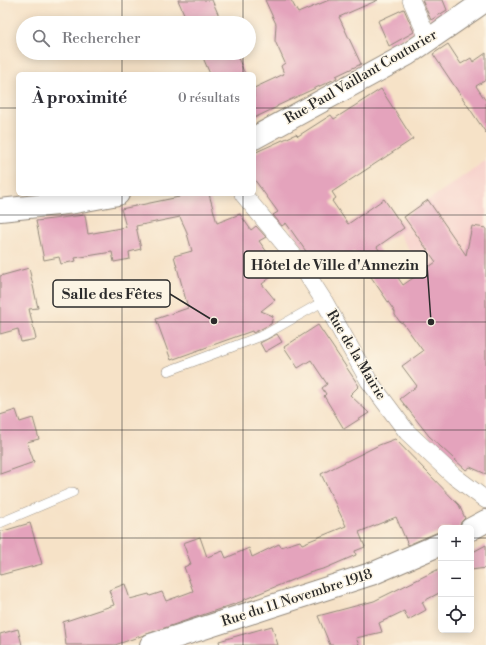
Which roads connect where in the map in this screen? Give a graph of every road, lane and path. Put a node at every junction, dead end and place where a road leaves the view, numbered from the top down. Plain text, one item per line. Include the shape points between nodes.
1 (411, 0) edge
2 (486, 0) edge
3 (429, 40) junction
4 (256, 137) edge
5 (107, 196) edge
6 (245, 196) edge
7 (0, 210) edge
8 (324, 301) junction
9 (168, 371) dead end
10 (73, 492) dead end
11 (486, 500) edge
12 (486, 521) edge
13 (0, 524) edge
14 (474, 527) edge
15 (438, 545) edge
16 (151, 645) edge

1 - 3 street
2 - 3 street, Rue Paul Vaillant Couturier
3 - 4 street, Rue Paul Vaillant Couturier
5 - 7 street
6 - 8 street, Rue de la Mairie via 299,262
8 - 9 lane via 264,335
8 - 11 street, Rue de la Mairie via 369,381 406,432 454,476
10 - 13 lane
12 - 14 street
15 - 16 street, Rue du 11 Novembre 1918 via 374,574

